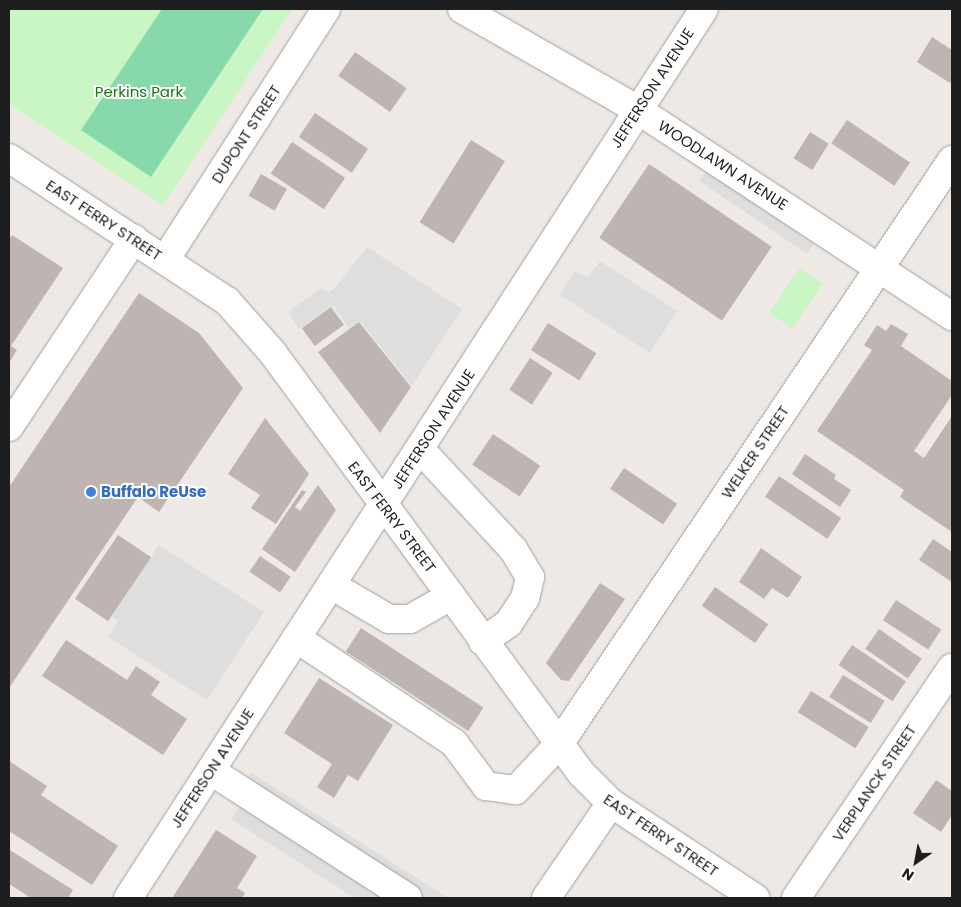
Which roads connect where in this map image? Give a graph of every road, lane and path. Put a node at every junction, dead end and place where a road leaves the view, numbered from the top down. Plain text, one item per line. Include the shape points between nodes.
1 (326, 9) edge
2 (462, 9) edge
3 (704, 9) edge
4 (638, 110) junction
5 (9, 158) edge
6 (952, 160) edge
7 (134, 239) junction
8 (165, 260) junction
9 (880, 267) junction
10 (952, 316) edge
11 (9, 427) edge
12 (420, 448) junction
13 (384, 505) junction
14 (331, 584) junction
15 (451, 596) junction
16 (296, 638) junction
17 (483, 641) junction
18 (952, 668) edge
19 (559, 744) junction
20 (211, 770) junction
21 (612, 803) junction
22 (128, 898) edge
23 (408, 898) edge
24 (546, 898) edge
25 (755, 898) edge
26 (796, 898) edge

1 - 8 street, DUPONT STREET
2 - 4 street, WOODLAWN AVENUE
3 - 4 street, JEFFERSON AVENUE
4 - 9 street, WOODLAWN AVENUE
4 - 12 street, JEFFERSON AVENUE
5 - 7 street, EAST FERRY STREET
6 - 9 street, WELKER STREET
7 - 8 street, EAST FERRY STREET
7 - 11 street
8 - 13 street, EAST FERRY STREET via 227,301 256,332
9 - 10 street, WOODLAWN AVENUE
9 - 19 street, WELKER STREET
12 - 13 street, JEFFERSON AVENUE
12 - 17 street via 513,549 530,577 525,598 508,623
13 - 14 street, JEFFERSON AVENUE
13 - 15 street, EAST FERRY STREET
14 - 15 street via 389,619 410,619
14 - 16 street, JEFFERSON AVENUE
15 - 17 street, EAST FERRY STREET
16 - 19 street, WELKER STREET via 454,743 486,786 516,790
16 - 20 street, JEFFERSON AVENUE
17 - 19 street, EAST FERRY STREET
18 - 26 street, VERPLANCK STREET
19 - 21 street, EAST FERRY STREET via 581,773
20 - 22 street, JEFFERSON AVENUE
20 - 23 street
21 - 24 street
21 - 25 street, EAST FERRY STREET

